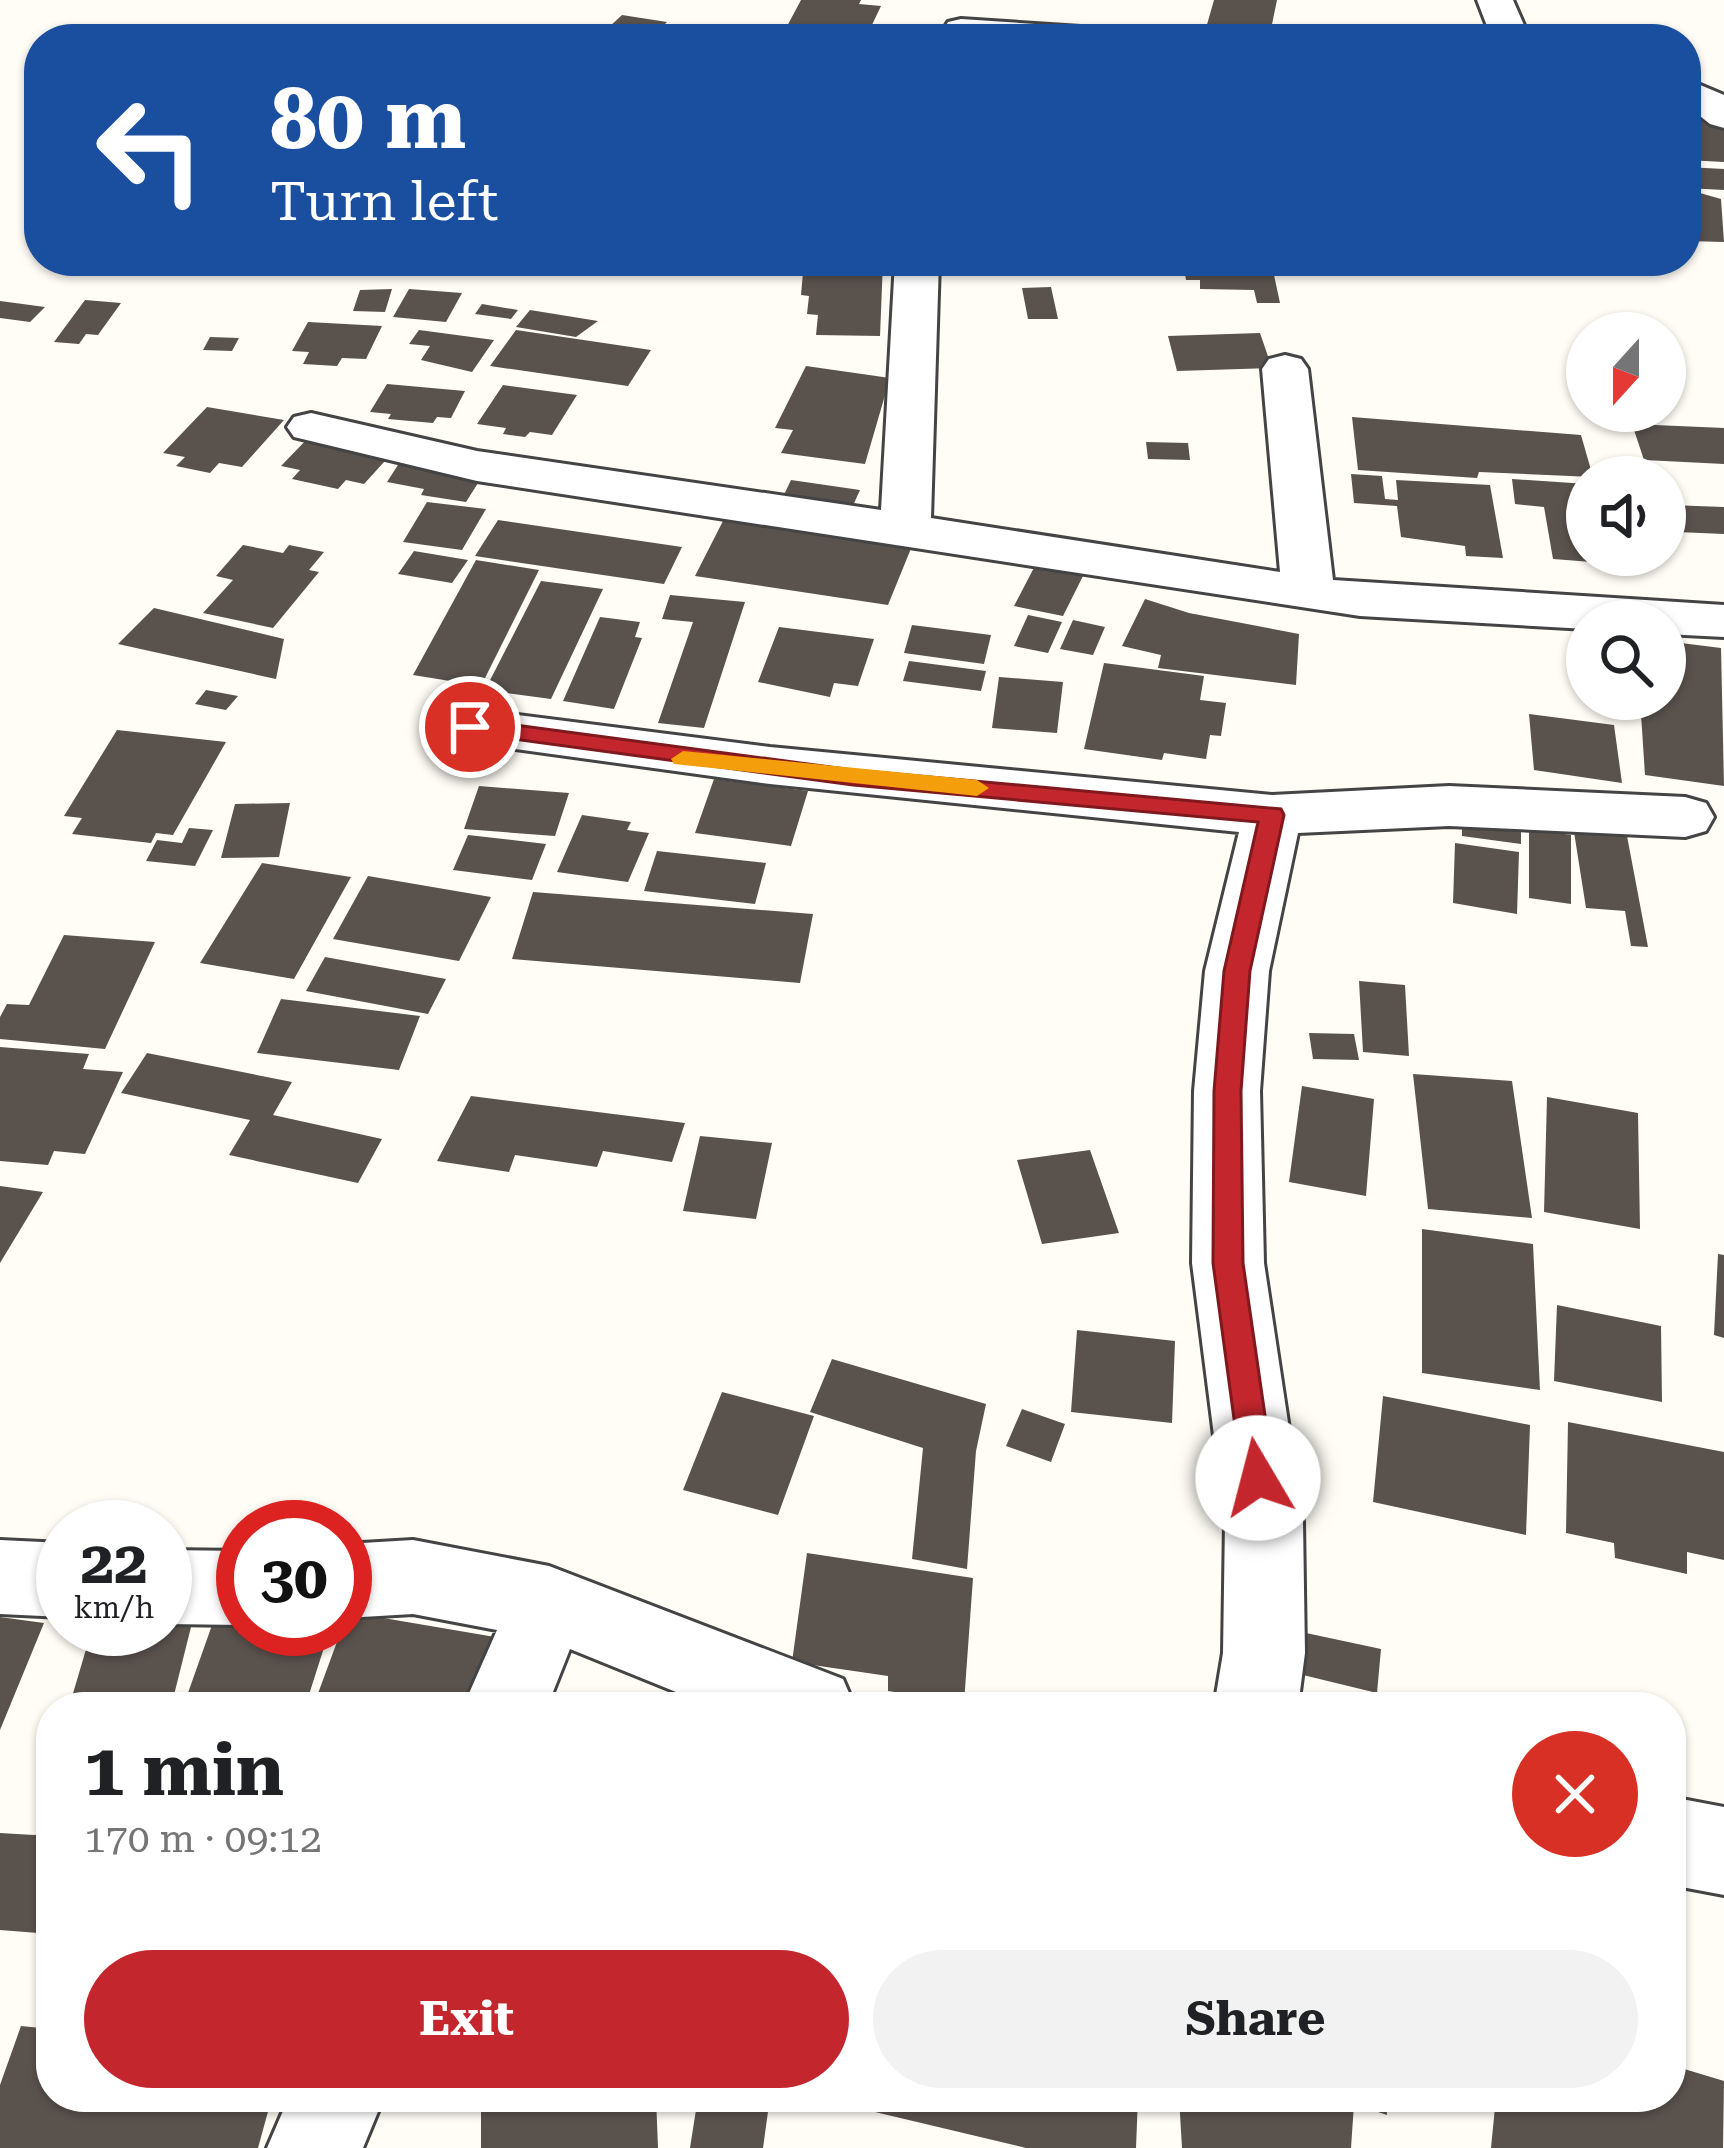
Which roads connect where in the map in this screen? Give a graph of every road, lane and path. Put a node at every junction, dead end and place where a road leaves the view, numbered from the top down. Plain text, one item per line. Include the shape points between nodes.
1 (916, 276) edge
2 (1285, 369) dead end
3 (311, 427) dead end
4 (905, 529) junction
5 (1308, 591) junction
6 (1724, 621) edge
7 (470, 727) dead end
8 (1272, 815) junction
9 (1685, 817) dead end
10 (0, 1576) edge
11 (36, 1578) edge
12 (372, 1579) edge
13 (549, 1603) junction
14 (511, 1692) edge
15 (776, 1692) edge
16 (1258, 1692) edge
17 (1686, 1844) edge
18 (1724, 1851) edge
19 (331, 2112) edge
20 (315, 2148) edge

1 - 4 street
2 - 5 street
3 - 4 street via 477,466
4 - 5 street
5 - 6 street
7 - 8 street via 853,778
8 - 9 street via 1449,806
8 - 16 street via 1237,971 1227,1091 1228,1263 1264,1522
10 - 11 street
12 - 13 street via 413,1577
13 - 14 street
13 - 15 street
17 - 18 street
19 - 20 street

